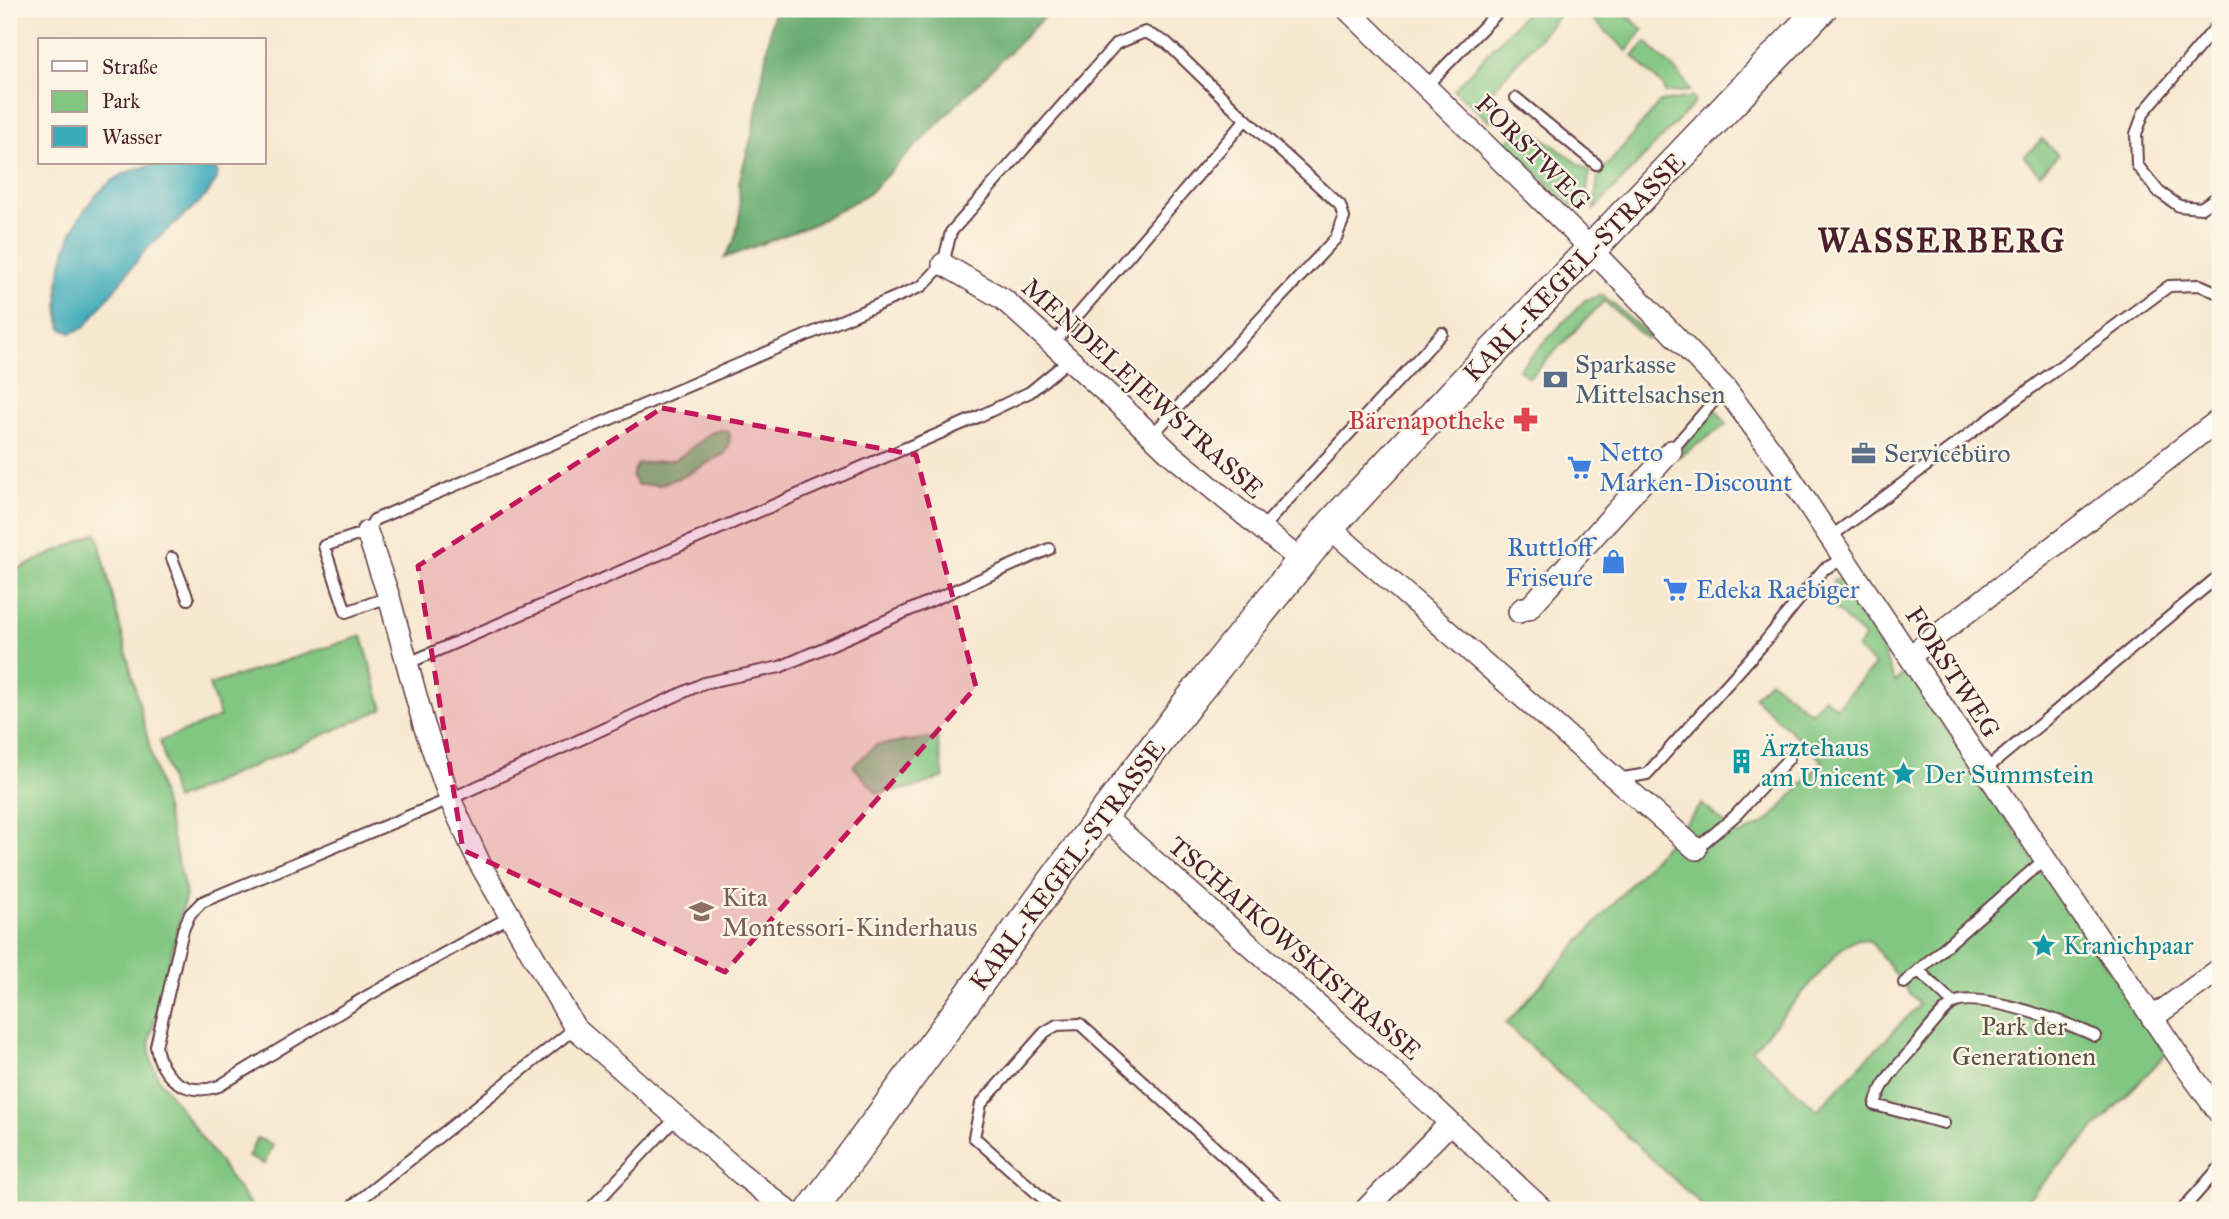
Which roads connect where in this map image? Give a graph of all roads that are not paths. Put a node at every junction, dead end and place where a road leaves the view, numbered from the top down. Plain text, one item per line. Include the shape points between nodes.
1 (1347, 9) edge
2 (1501, 9) edge
3 (1821, 9) edge
4 (2220, 22) edge
5 (1426, 86) junction
6 (1516, 98) dead end
7 (1246, 120) junction
8 (1596, 164) dead end
9 (2220, 195) edge
10 (1591, 250) junction
11 (943, 264) junction
12 (2220, 294) edge
13 (1443, 333) dead end
14 (1053, 344) junction
15 (1069, 360) junction
16 (1725, 388) junction
17 (2220, 419) edge
18 (1151, 436) junction
19 (1671, 451) joint
20 (1329, 527) junction
21 (1261, 529) junction
22 (368, 532) junction
23 (1829, 538) junction
24 (1049, 549) dead end
25 (172, 558) dead end
26 (1844, 559) junction
27 (1301, 561) junction
28 (2220, 575) edge
29 (389, 597) junction
30 (188, 599) dead end
31 (1519, 612) dead end
32 (1910, 656) junction
33 (406, 664) junction
34 (1789, 758) dead end
35 (1985, 771) junction
36 (1615, 779) junction
37 (450, 799) junction
38 (1103, 816) junction
39 (1696, 849) joint
40 (2045, 859) junction
41 (510, 916) junction
42 (2220, 969) edge
43 (1919, 971) junction
44 (1904, 984) dead end
45 (1953, 1003) junction
46 (2152, 1018) junction
47 (575, 1028) junction
48 (2095, 1036) dead end
49 (2220, 1115) edge
50 (677, 1118) junction
51 (1450, 1123) junction
52 (1944, 1123) dead end
53 (2220, 1167) edge
54 (347, 1210) edge
55 (589, 1210) edge
56 (787, 1210) edge
57 (812, 1210) edge
58 (1056, 1210) edge
59 (1283, 1210) edge
60 (1365, 1210) edge
61 (1544, 1210) edge
62 (2182, 1210) edge

1 - 5 street, FORSTWEG
2 - 5 lane
3 - 10 street, KARL-KEGEL-STRASSE
4 - 9 lane via 2144,113 2135,151 2137,165 2159,192 2179,206 2201,208
5 - 10 street, FORSTWEG
6 - 8 lane
7 - 11 lane via 1167,43 1146,32 1116,44 951,232
7 - 14 lane
7 - 18 lane via 1340,205 1344,218 1336,238
10 - 16 street, FORSTWEG
10 - 20 street, KARL-KEGEL-STRASSE
11 - 14 street, MENDELEJEWSTRASSE via 1003,299
11 - 22 lane via 922,286 374,520
12 - 23 lane via 2200,285 2169,286
13 - 21 lane
14 - 15 street, MENDELEJEWSTRASSE
15 - 18 street, MENDELEJEWSTRASSE
15 - 33 lane via 1030,392 980,416
16 - 19 lane
16 - 23 street, FORSTWEG
17 - 32 street
18 - 21 street, MENDELEJEWSTRASSE
19 - 31 street via 1528,609
20 - 27 street, KARL-KEGEL-STRASSE
20 - 36 street
21 - 27 street, MENDELEJEWSTRASSE
22 - 29 street
22 - 29 lane via 324,546 346,612
23 - 26 street, FORSTWEG
24 - 37 lane via 780,667 704,683
25 - 30 lane
26 - 32 street, FORSTWEG
26 - 36 lane via 1816,577 1764,643 1647,774
27 - 38 street, KARL-KEGEL-STRASSE
28 - 35 lane
29 - 33 street
32 - 35 street, FORSTWEG
33 - 37 street
34 - 39 lane via 1735,816
35 - 40 street, FORSTWEG
36 - 39 street
37 - 41 street
37 - 41 lane via 222,892 194,908 183,930 156,1046 161,1065 188,1088 219,1086
38 - 51 street, TSCHAIKOWSKISTRASSE
38 - 57 street, KARL-KEGEL-STRASSE
40 - 43 lane
40 - 46 street, FORSTWEG
41 - 47 street
42 - 46 street
43 - 44 lane
43 - 45 lane
45 - 48 lane via 1974,999 2027,1010
45 - 52 lane via 1880,1086 1875,1105
46 - 49 street, FORSTWEG
47 - 50 street
47 - 54 lane
50 - 55 lane
50 - 56 street
51 - 60 street
51 - 61 street, TSCHAIKOWSKISTRASSE
53 - 62 lane
58 - 59 lane via 974,1138 981,1104 1045,1032 1057,1025 1080,1024

